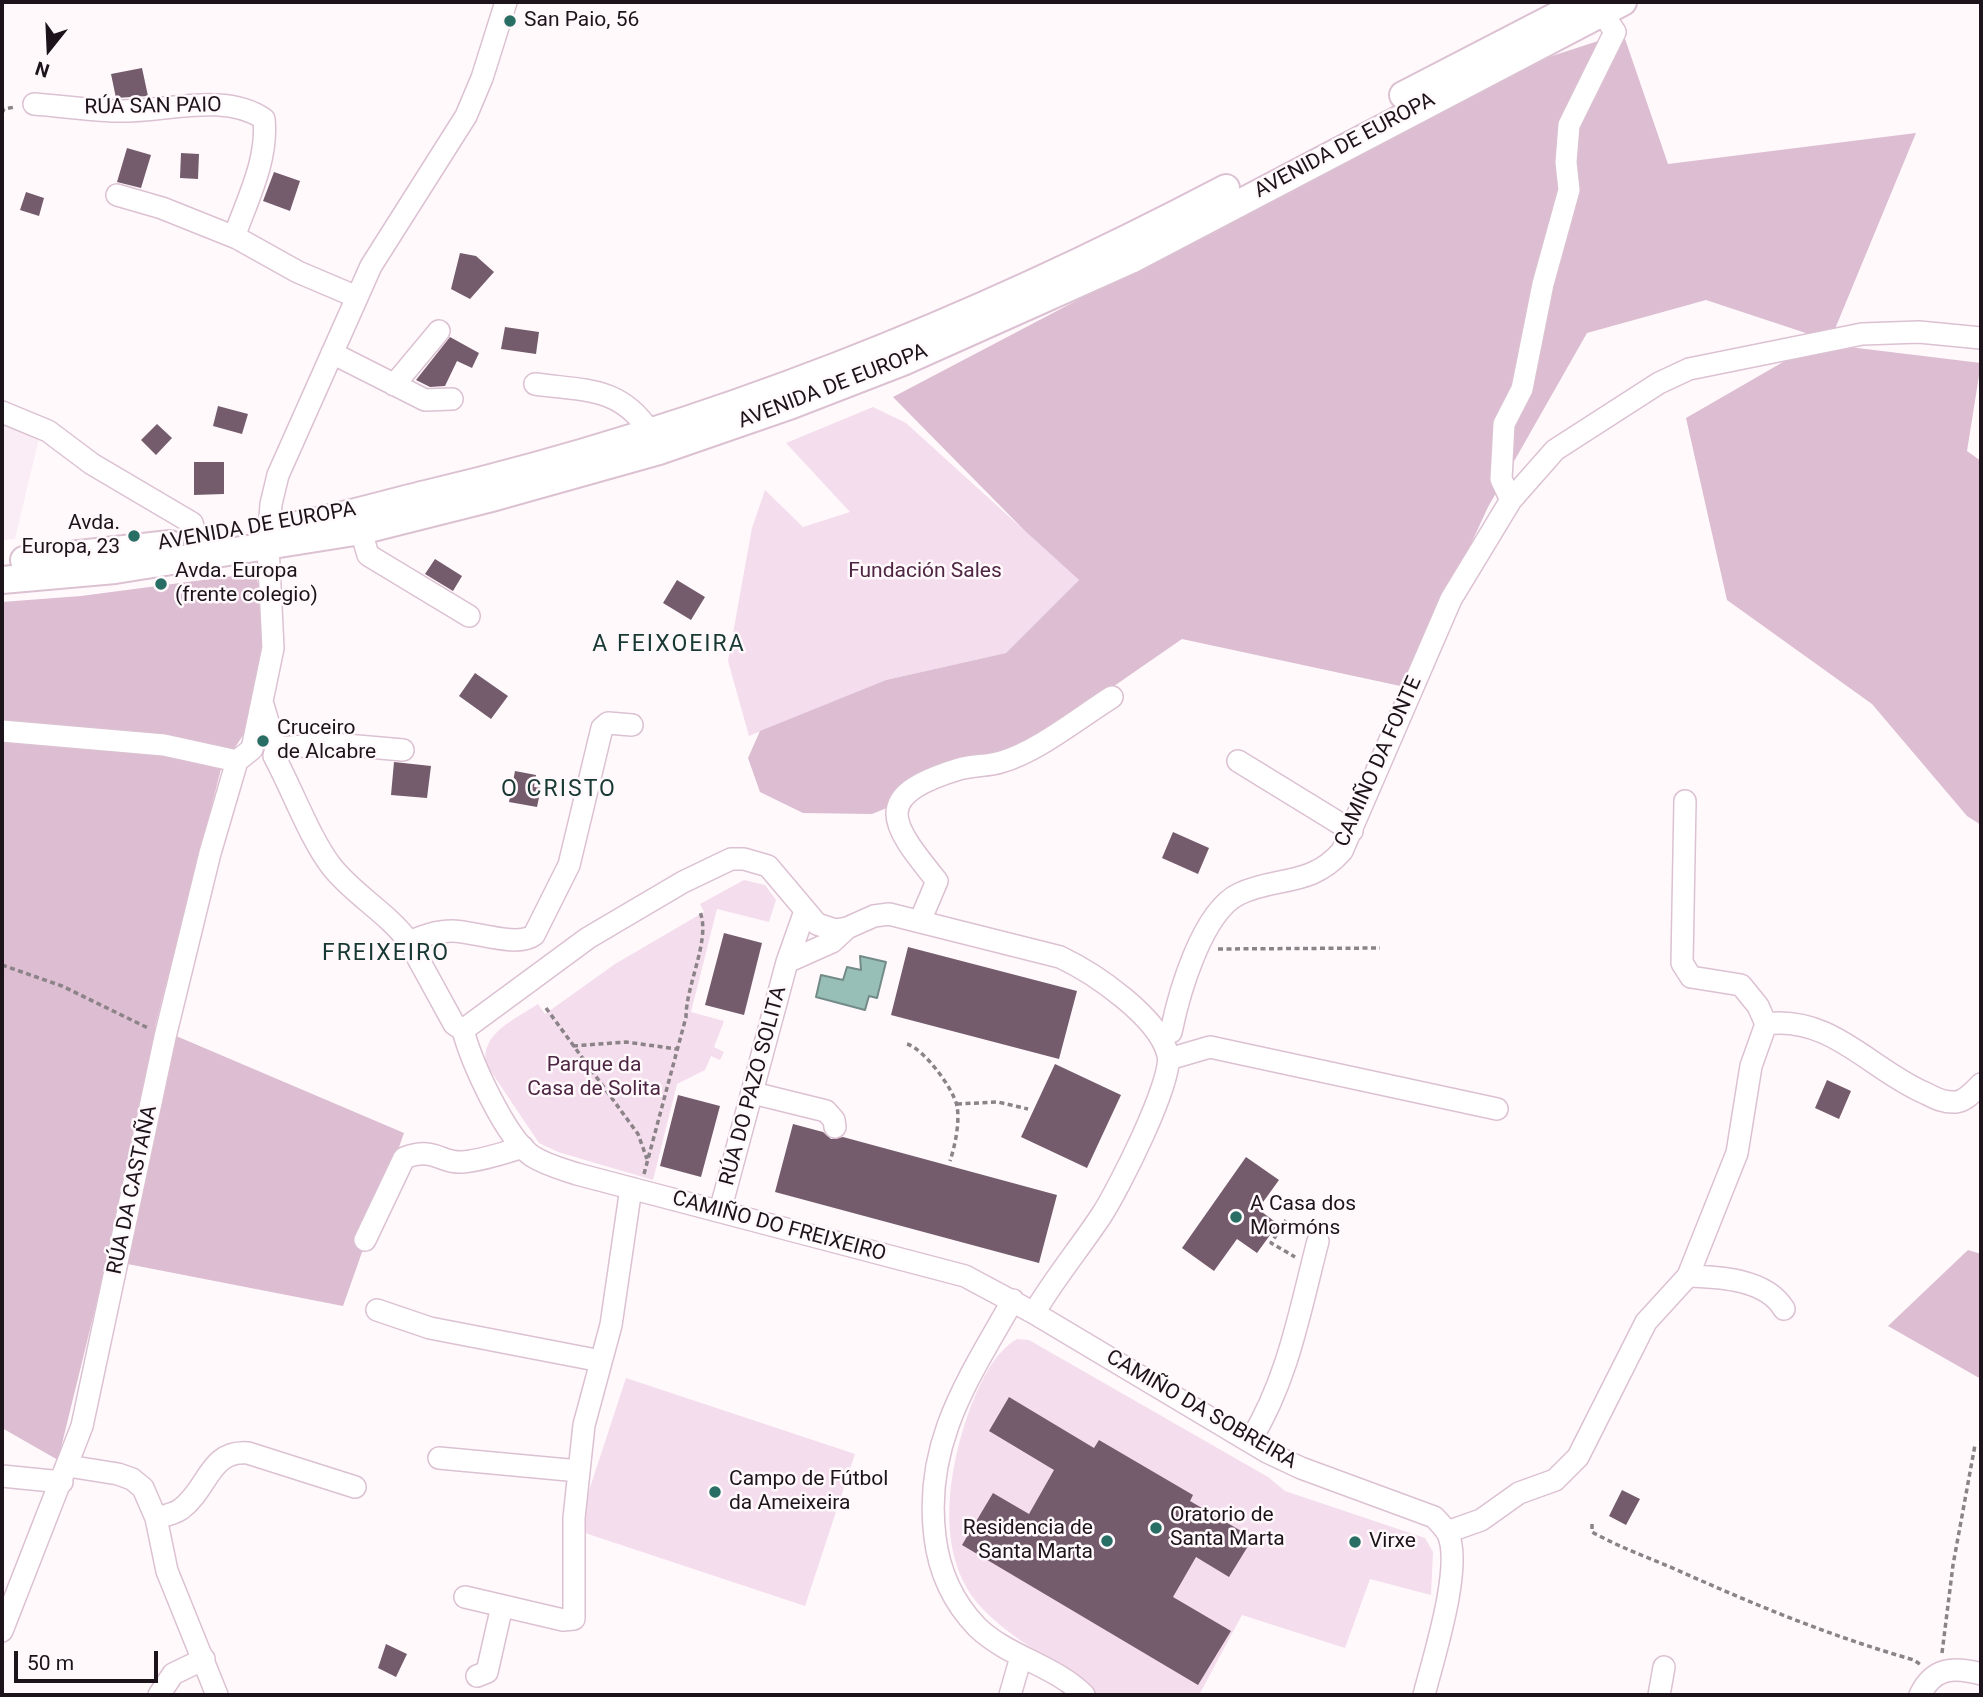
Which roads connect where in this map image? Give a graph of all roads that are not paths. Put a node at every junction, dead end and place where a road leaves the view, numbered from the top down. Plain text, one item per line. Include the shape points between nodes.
1 (506, 2) edge
2 (1602, 5) edge
3 (34, 104) dead end
4 (117, 195) dead end
5 (237, 238) junction
6 (357, 297) junction
7 (439, 331) dead end
8 (1981, 338) edge
9 (332, 352) junction
10 (535, 384) dead end
11 (394, 385) junction
12 (452, 399) dead end
13 (2, 412) edge
14 (650, 432) junction
15 (1511, 500) junction
16 (361, 531) junction
17 (269, 538) junction
18 (197, 540) junction
19 (2, 562) edge
20 (2, 580) edge
21 (469, 616) dead end
22 (1112, 697) dead end
23 (263, 703) junction
24 (632, 725) dead end
25 (2, 731) edge
26 (403, 750) dead end
27 (275, 752) junction
28 (244, 755) junction
29 (1238, 761) dead end
30 (1685, 801) dead end
31 (1352, 831) junction
32 (811, 917) junction
33 (920, 921) junction
34 (847, 929) junction
35 (409, 942) junction
36 (788, 962) junction
37 (1766, 1024) junction
38 (463, 1030) junction
39 (1162, 1036) junction
40 (1169, 1059) junction
41 (1981, 1084) edge
42 (753, 1093) junction
43 (1497, 1109) dead end
44 (835, 1127) dead end
45 (523, 1147) junction
46 (636, 1184) junction
47 (720, 1211) junction
48 (365, 1240) dead end
49 (1318, 1241) dead end
50 (1688, 1276) junction
51 (1013, 1300) junction
52 (1784, 1309) dead end
53 (377, 1310) dead end
54 (1034, 1312) junction
55 (601, 1361) junction
56 (1250, 1441) junction
57 (439, 1458) dead end
58 (579, 1471) junction
59 (65, 1474) junction
60 (2, 1476) edge
61 (355, 1487) dead end
62 (156, 1518) junction
63 (1447, 1532) junction
64 (465, 1597) dead end
65 (502, 1606) junction
66 (2, 1631) edge
67 (1021, 1657) junction
68 (204, 1659) junction
69 (1664, 1667) dead end
70 (1981, 1674) edge
71 (477, 1676) dead end
72 (1929, 1682) edge
73 (159, 1695) edge
74 (217, 1695) edge
75 (1010, 1695) edge
76 (1084, 1695) edge
77 (1424, 1695) edge
78 (1659, 1695) edge

1 - 6 street via 466,116 415,193
2 - 14 main road, AVENIDA DE EUROPA via 994,303 749,401
2 - 15 street via 1615,33 1570,125 1569,190 1543,284 1522,389 1504,424 1501,479
2 - 16 main road, AVENIDA DE EUROPA via 1131,260 903,362 659,451
3 - 5 street, RÚA SAN PAIO via 117,111 229,105 251,110 264,119 266,135
4 - 5 street
5 - 6 street via 298,272
6 - 9 street
7 - 11 street
8 - 15 street, CAMIÑO DA FONTE via 1919,332 1862,334 1689,369 1659,383 1555,450
9 - 11 street
9 - 17 street via 278,475
10 - 14 street via 606,393 625,402
11 - 12 street via 425,400
13 - 18 street via 48,431 92,464 192,523
14 - 17 main road, AVENIDA DE EUROPA
15 - 31 street, CAMIÑO DA FONTE via 1451,599
16 - 17 main road, AVENIDA DE EUROPA
16 - 21 street via 368,555
17 - 18 main road, AVENIDA DE EUROPA
17 - 20 main road, AVENIDA DE EUROPA via 115,570
17 - 23 street, RÚA DA CASTAÑA via 274,631
18 - 19 main road, AVENIDA DE EUROPA
22 - 33 street via 1003,762 960,769 917,786 902,798 895,816 902,838 937,881
23 - 27 street, CAMIÑO DO FREIXEIRO
23 - 28 street, RÚA DA CASTAÑA
24 - 35 street via 608,723 602,728 569,865 534,935 523,940 454,931 429,933
25 - 28 street
26 - 27 street via 334,744
27 - 28 street
27 - 35 street, CAMIÑO DO FREIXEIRO via 331,866
28 - 59 street, RÚA DA CASTAÑA via 165,1037 82,1426
29 - 31 street
30 - 37 street via 1682,963 1692,977 1741,985
31 - 39 street, CAMIÑO DA FONTE via 1331,863 1312,875 1241,893 1224,903 1199,948 1171,1032
32 - 34 street via 835,930
32 - 36 street, RÚA DO PAZO SOLITA
32 - 38 street via 768,866 744,859 719,863 588,938
33 - 34 street via 889,914
33 - 39 street via 1060,957 1137,1011
34 - 36 street, RÚA DO PAZO SOLITA via 832,942
35 - 38 street, CAMIÑO DO FREIXEIRO via 454,1024
36 - 42 street, RÚA DO PAZO SOLITA
37 - 41 street via 1785,1021 1834,1036 1908,1086 1946,1102 1959,1102
37 - 50 street via 1751,1066 1737,1153
38 - 45 street, CAMIÑO DO FREIXEIRO via 470,1057
39 - 40 street
40 - 43 street via 1210,1047
40 - 54 street via 1165,1085 1111,1200
42 - 44 street via 826,1111
42 - 47 street, RÚA DO PAZO SOLITA
45 - 46 street, CAMIÑO DO FREIXEIRO via 554,1167
45 - 48 street via 460,1163 420,1152 404,1158
46 - 47 street, CAMIÑO DO FREIXEIRO
46 - 55 street
47 - 51 street, CAMIÑO DO FREIXEIRO via 965,1276
49 - 56 street via 1292,1348
50 - 52 street via 1732,1280 1764,1290
50 - 63 street via 1646,1322 1578,1457 1555,1480 1519,1493 1481,1520
51 - 54 street, CAMIÑO DO FREIXEIRO
51 - 67 street via 947,1422 933,1477 931,1509 938,1558 952,1595 978,1628
53 - 55 street via 430,1328
54 - 56 street, CAMIÑO DA SOBREIRA
55 - 58 street via 584,1425
56 - 63 street, CAMIÑO DA SOBREIRA via 1301,1468 1415,1507 1434,1517
57 - 58 street
58 - 65 street via 574,1619
59 - 60 street
59 - 62 street via 132,1479 143,1488
59 - 66 street, RÚA DA CASTAÑA
61 - 62 street via 234,1452 224,1455 179,1511
62 - 68 street via 167,1571
63 - 77 street via 1453,1558 1450,1585
64 - 65 street
65 - 71 street via 487,1672
67 - 75 street
67 - 76 street
68 - 73 street via 173,1674
68 - 74 street
69 - 78 street
70 - 72 street

